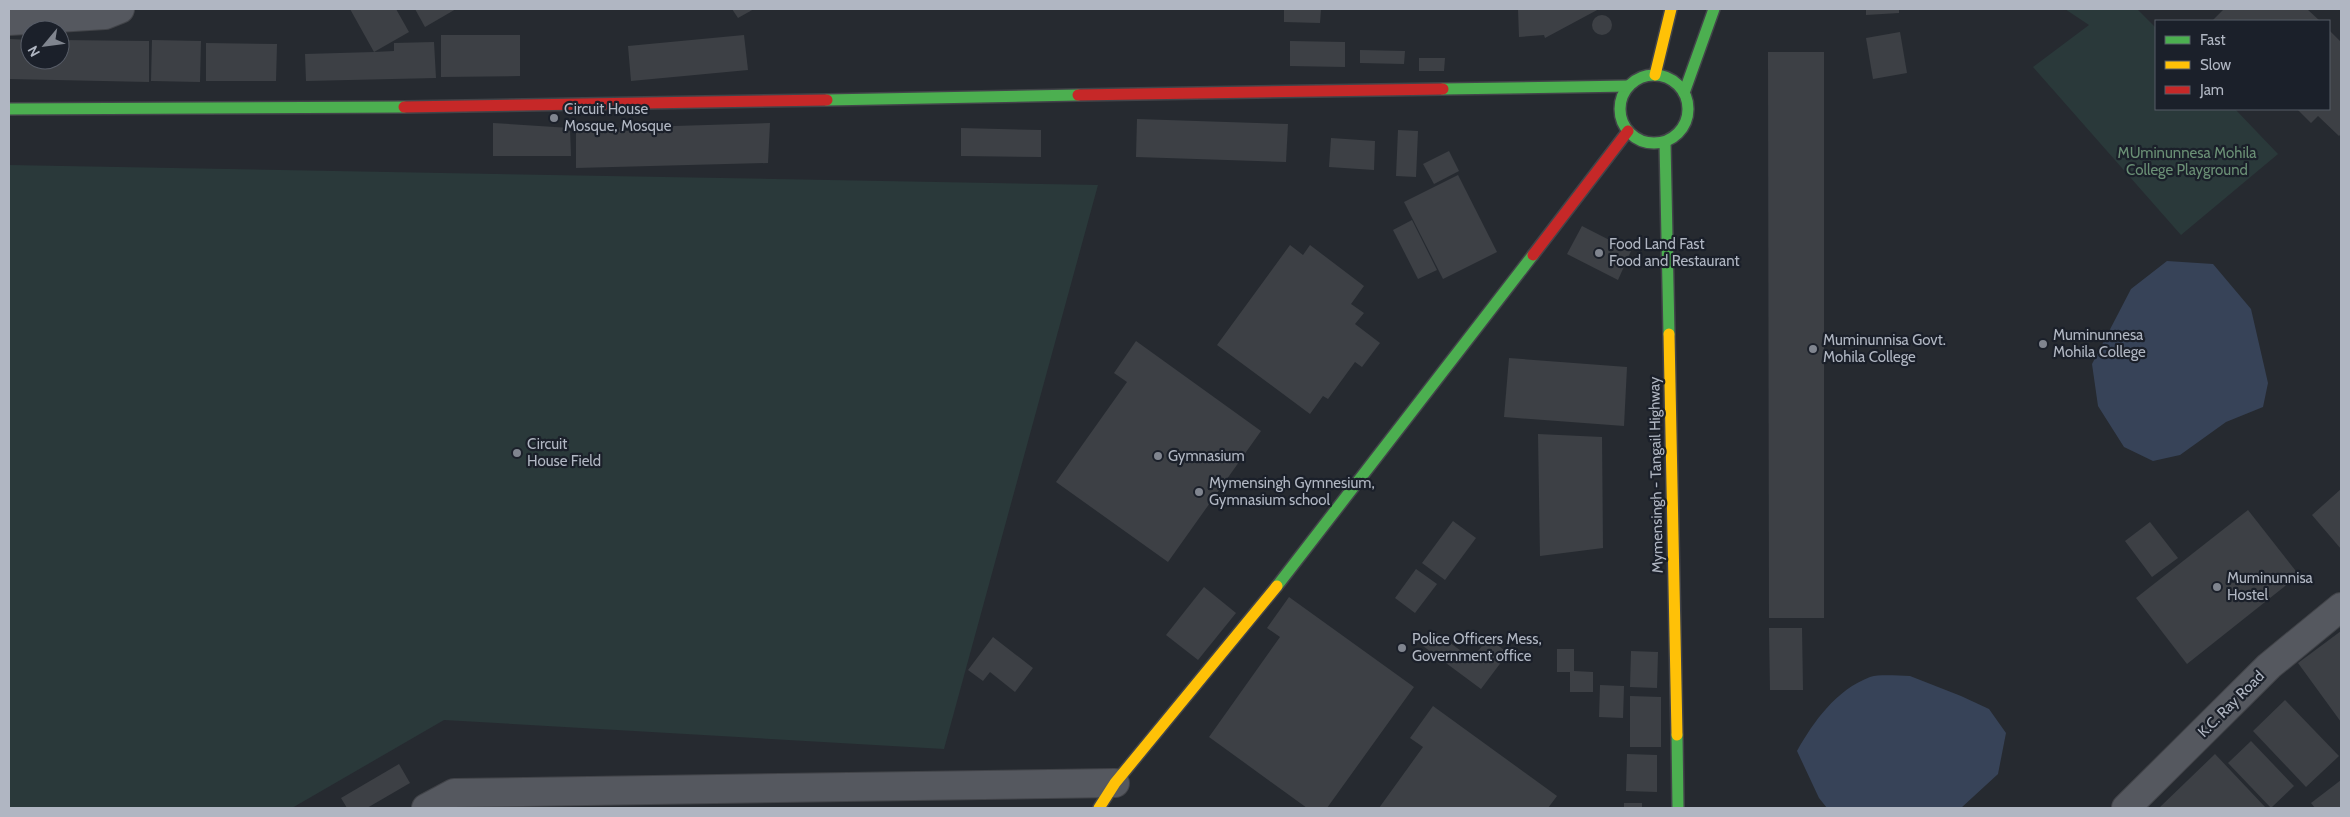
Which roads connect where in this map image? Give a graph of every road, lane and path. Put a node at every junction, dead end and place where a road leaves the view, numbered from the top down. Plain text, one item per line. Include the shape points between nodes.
1 (120, 9) edge
2 (1671, 9) edge
3 (1714, 9) edge
4 (9, 22) edge
5 (1655, 75) junction
6 (1629, 86) junction
7 (1684, 93) junction
8 (9, 109) edge
9 (1628, 131) junction
10 (1665, 142) junction
11 (2341, 607) edge
12 (1115, 783) junction
13 (426, 808) edge
14 (1098, 808) edge
15 (1678, 808) edge
16 (2126, 808) edge

1 - 4 street via 105,15
2 - 5 main road
3 - 7 main road
5 - 6 main road via 1637,79
5 - 7 main road via 1668,78
6 - 8 main road via 302,109
6 - 9 main road via 1620,105
7 - 10 main road via 1688,103 1685,124 1680,133
9 - 10 main road via 1650,144
9 - 12 main road via 1305,551
10 - 15 main road, Mymensingh - Tangail Highway
11 - 16 street, K.C. Ray Road via 2269,666
12 - 13 street via 454,793
12 - 14 main road

